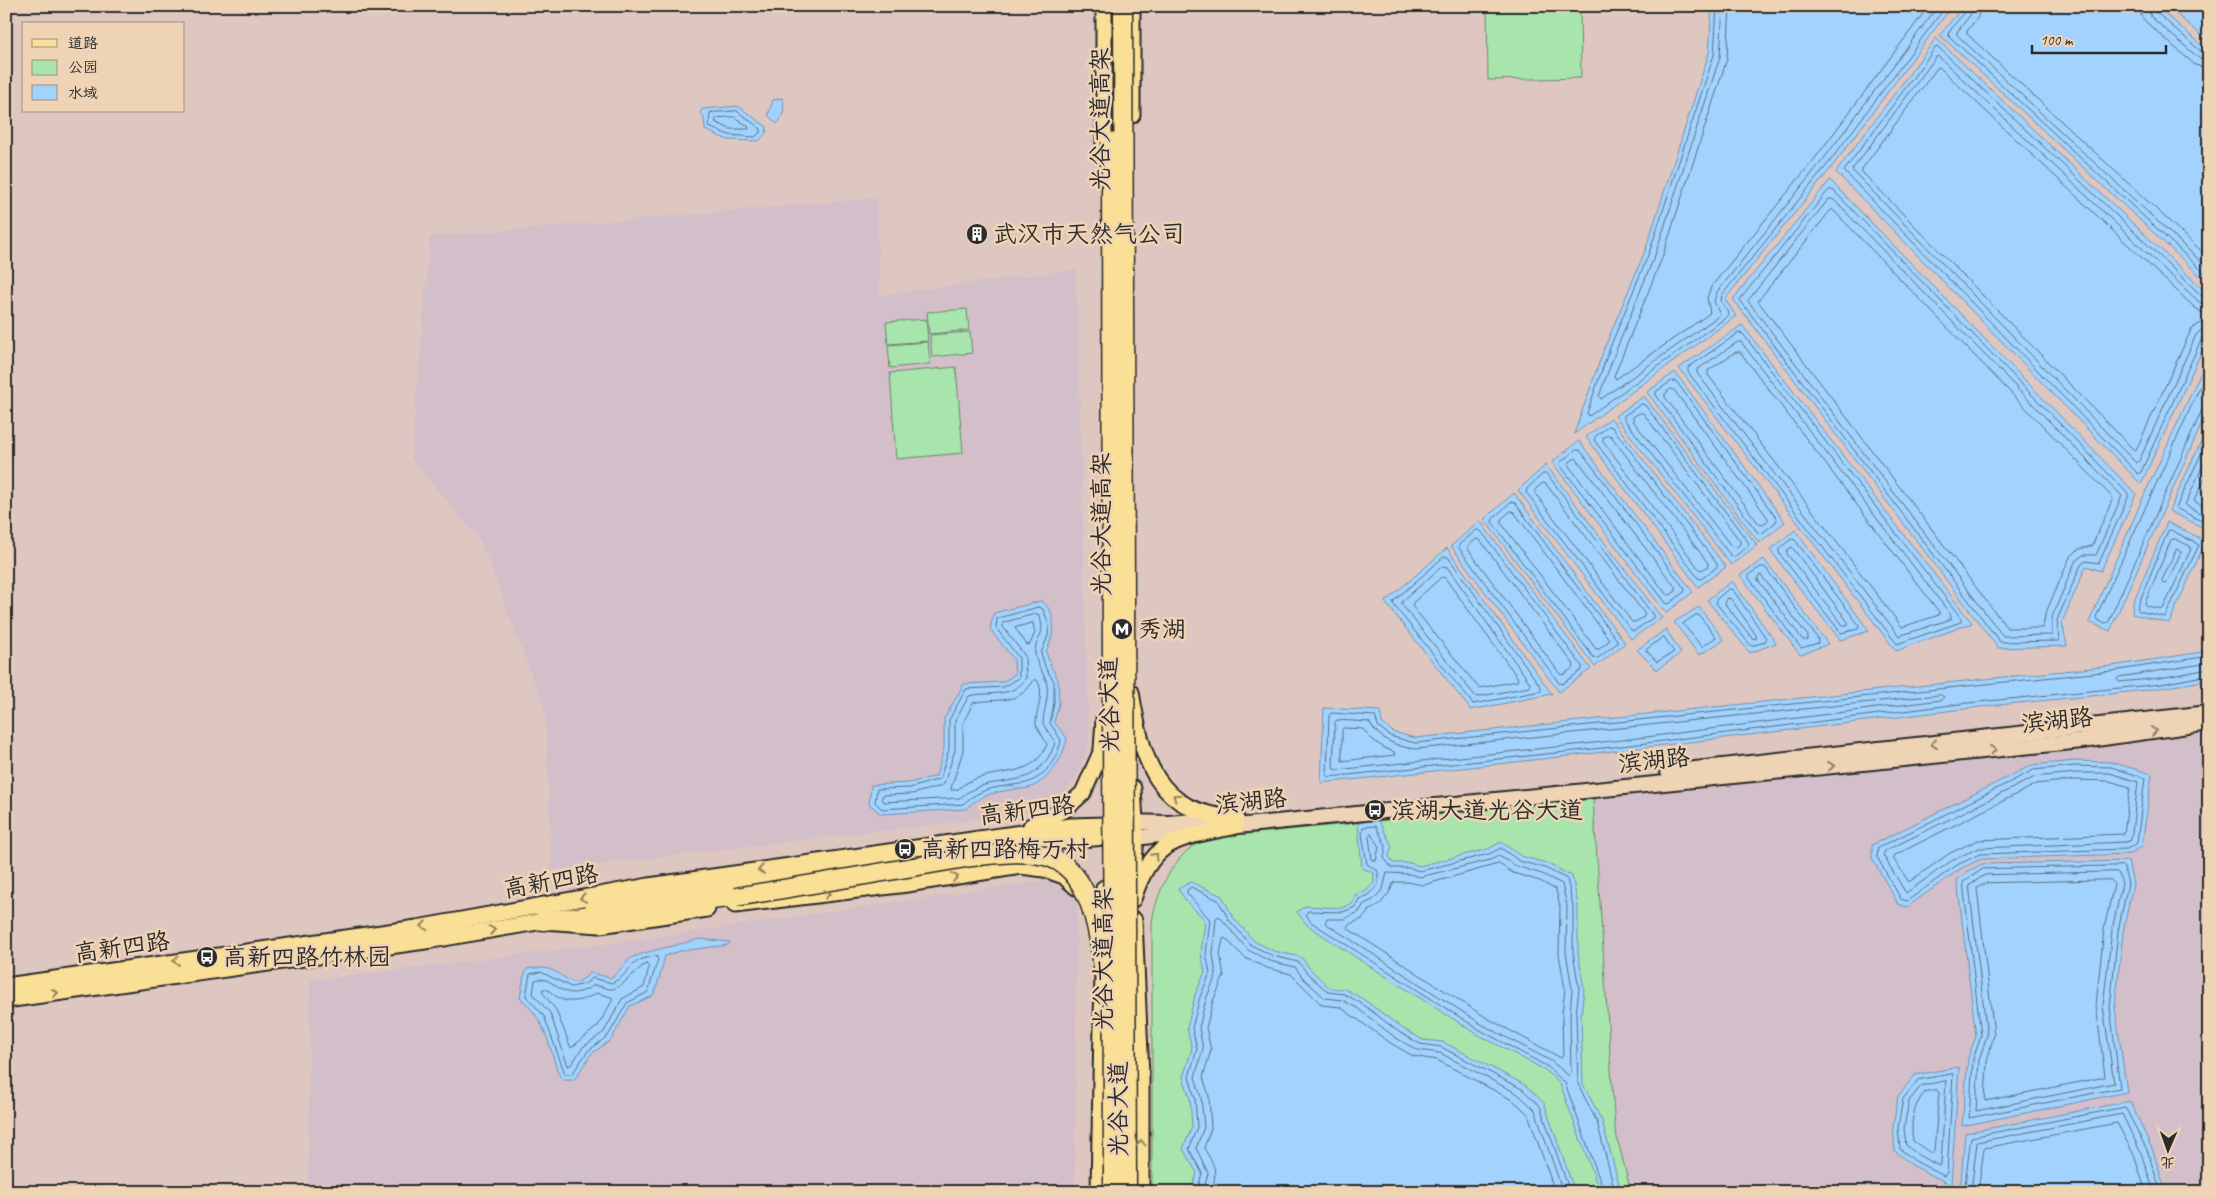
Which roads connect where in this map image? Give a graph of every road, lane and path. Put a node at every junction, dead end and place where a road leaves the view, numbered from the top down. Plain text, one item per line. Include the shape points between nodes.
1 (1104, 6) edge
2 (1111, 6) edge
3 (1123, 6) edge
4 (1132, 6) edge
5 (1130, 687) junction
6 (2209, 713) edge
7 (1104, 719) junction
8 (2209, 723) edge
9 (1135, 821) junction
10 (1236, 822) junction
11 (1104, 831) junction
12 (1009, 835) junction
13 (1136, 838) junction
14 (1133, 899) junction
15 (543, 921) junction
16 (1104, 962) junction
17 (6, 986) edge
18 (6, 1000) edge
19 (1113, 1072) junction
20 (1099, 1192) edge
21 (1113, 1192) edge
22 (1127, 1192) edge
23 (1141, 1192) edge

1 - 7 main road, 光谷大道
2 - 19 highway, 光谷大道高架, bridge
3 - 22 highway, 光谷大道高架, bridge
4 - 5 main road, 光谷大道
5 - 9 main road, 光谷大道
10 -> 5 main road via 1195,810 1170,793 1154,776 1144,754
6 -> 10 main road, 滨湖路
7 - 11 main road, 光谷大道
7 - 12 main road via 1102,753 1083,793 1065,810
10 -> 8 main road, 滨湖路 via 2082,741
9 - 10 main road, 滨湖路
9 - 11 main road, 滨湖路
9 - 13 main road, 光谷大道
10 - 13 main road, 滨湖路
14 -> 10 main road via 1140,876 1153,856 1176,840
11 - 12 main road, 高新四路 via 1071,826
11 - 13 main road, 滨湖路
11 - 15 main road, 高新四路 via 618,902
11 - 16 main road, 光谷大道
12 -> 17 main road, 高新四路 via 650,886 417,928
13 - 14 main road, 光谷大道
23 -> 14 main road, 光谷大道 via 1141,1076
15 -> 16 main road, 高新四路 via 600,925 1021,866 1044,868 1064,876 1081,891 1098,928
18 -> 15 main road, 高新四路
15 - 19 highway, bridge via 736,897 972,857 1017,853 1047,856 1066,867 1082,885 1090,901 1105,980
16 - 20 main road, 光谷大道
19 - 21 highway, 光谷大道高架, bridge

